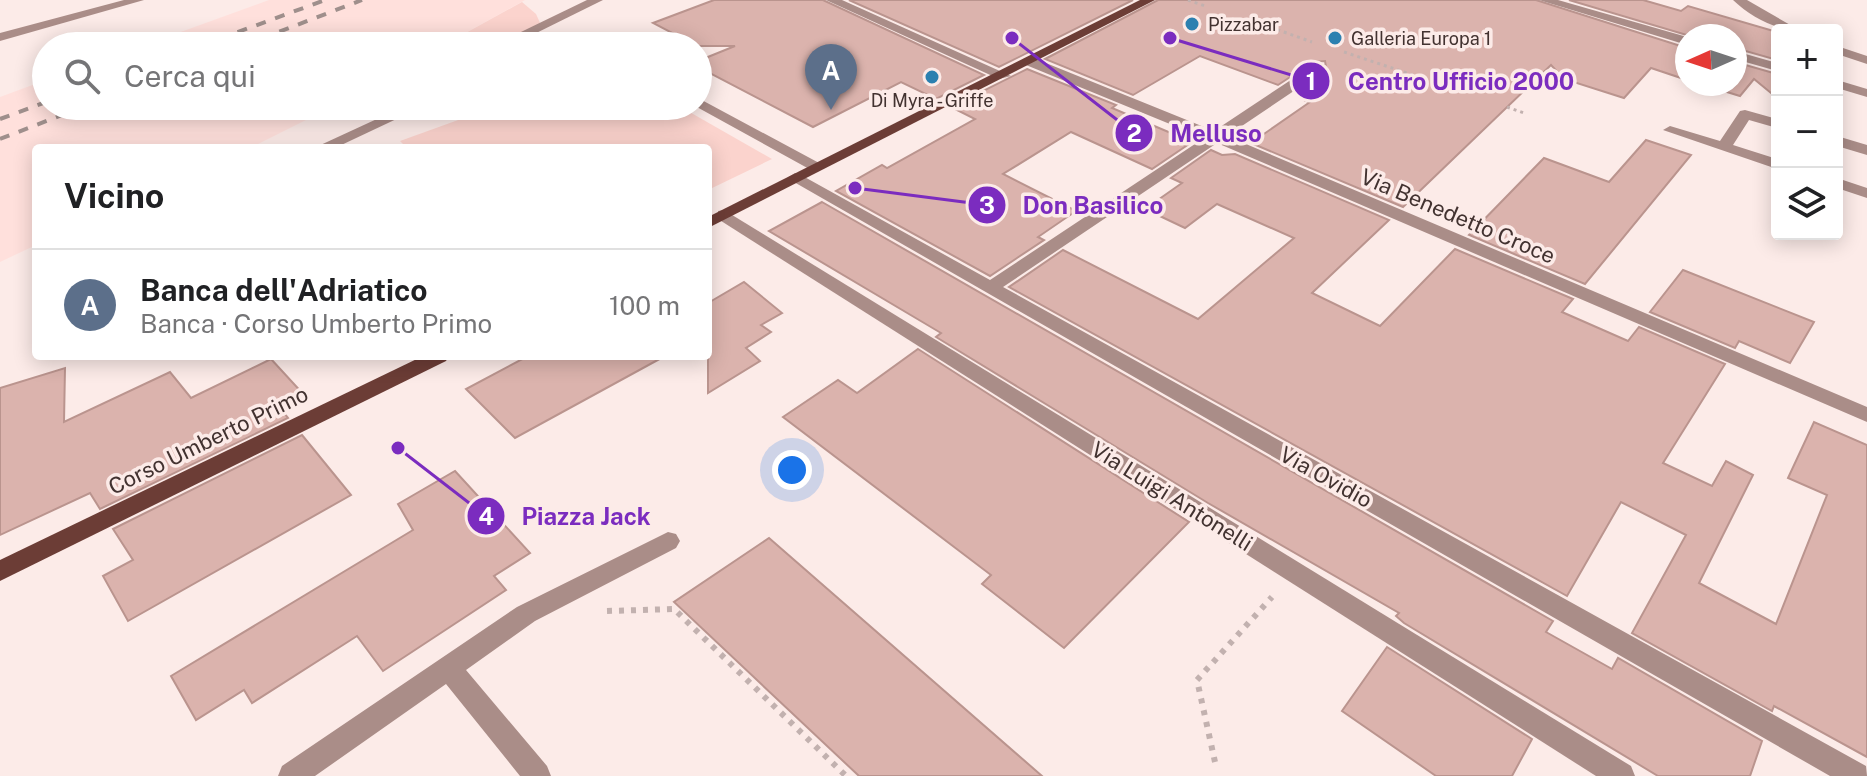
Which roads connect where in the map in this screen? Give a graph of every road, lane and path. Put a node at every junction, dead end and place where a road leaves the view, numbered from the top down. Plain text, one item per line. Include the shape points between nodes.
1 (138, 0) edge
2 (597, 0) edge
3 (832, 0) edge
4 (1149, 0) edge
5 (1188, 0) edge
6 (1545, 0) edge
7 (1739, 0) edge
8 (1205, 6) dead end
9 (1780, 24) edge
10 (1264, 25) dead end
11 (529, 32) edge
12 (0, 37) edge
13 (1675, 38) edge
14 (1321, 45) dead end
15 (1336, 50) dead end
16 (1843, 52) edge
17 (1747, 58) edge
18 (1867, 60) edge
19 (1031, 62) junction
20 (1771, 65) edge
21 (1320, 67) dead end
22 (1004, 76) junction
23 (1437, 83) dead end
24 (1843, 86) edge
25 (1867, 93) edge
26 (1507, 107) dead end
27 (712, 110) edge
28 (1524, 113) dead end
29 (385, 120) edge
30 (1771, 122) edge
31 (1670, 130) dead end
32 (1218, 138) junction
33 (1843, 143) edge
34 (331, 144) edge
35 (1724, 147) junction
36 (1867, 150) edge
37 (1771, 162) edge
38 (816, 167) junction
39 (795, 178) junction
40 (1843, 185) edge
41 (1867, 193) edge
42 (716, 219) edge
43 (990, 288) junction
44 (431, 360) edge
45 (1867, 415) edge
46 (668, 541) dead end
47 (0, 571) edge
48 (1294, 572) junction
49 (600, 611) dead end
50 (447, 666) junction
51 (1215, 762) dead end
52 (292, 776) edge
53 (537, 776) edge
54 (846, 776) edge
55 (1621, 776) edge
56 (1856, 776) edge

1 - 12 street
2 - 11 street
3 - 22 street
4 - 19 main road
5 - 8 path
6 - 13 street
7 - 9 street
10 - 14 path
15 - 23 path
16 - 18 street
17 - 20 street
19 - 22 main road
19 - 32 street, Via Benedetto Croce
21 - 32 street
22 - 38 main road
24 - 25 street
26 - 28 path
27 - 38 street
29 - 34 street
30 - 35 street via 1745,114
31 - 35 street
32 - 43 street
32 - 45 street, Via Benedetto Croce
33 - 36 street
35 - 37 street
38 - 39 main road
39 - 42 main road
39 - 43 street, Via Ovidio
40 - 41 street
42 - 48 street, Via Luigi Antonelli
43 - 56 street, Via Ovidio
44 - 47 main road, Corso Umberto Primo
46 - 50 street via 526,614
48 - 51 path via 1197,680
48 - 55 street, Via Luigi Antonelli
49 - 54 path via 674,609
50 - 52 street
50 - 53 street

